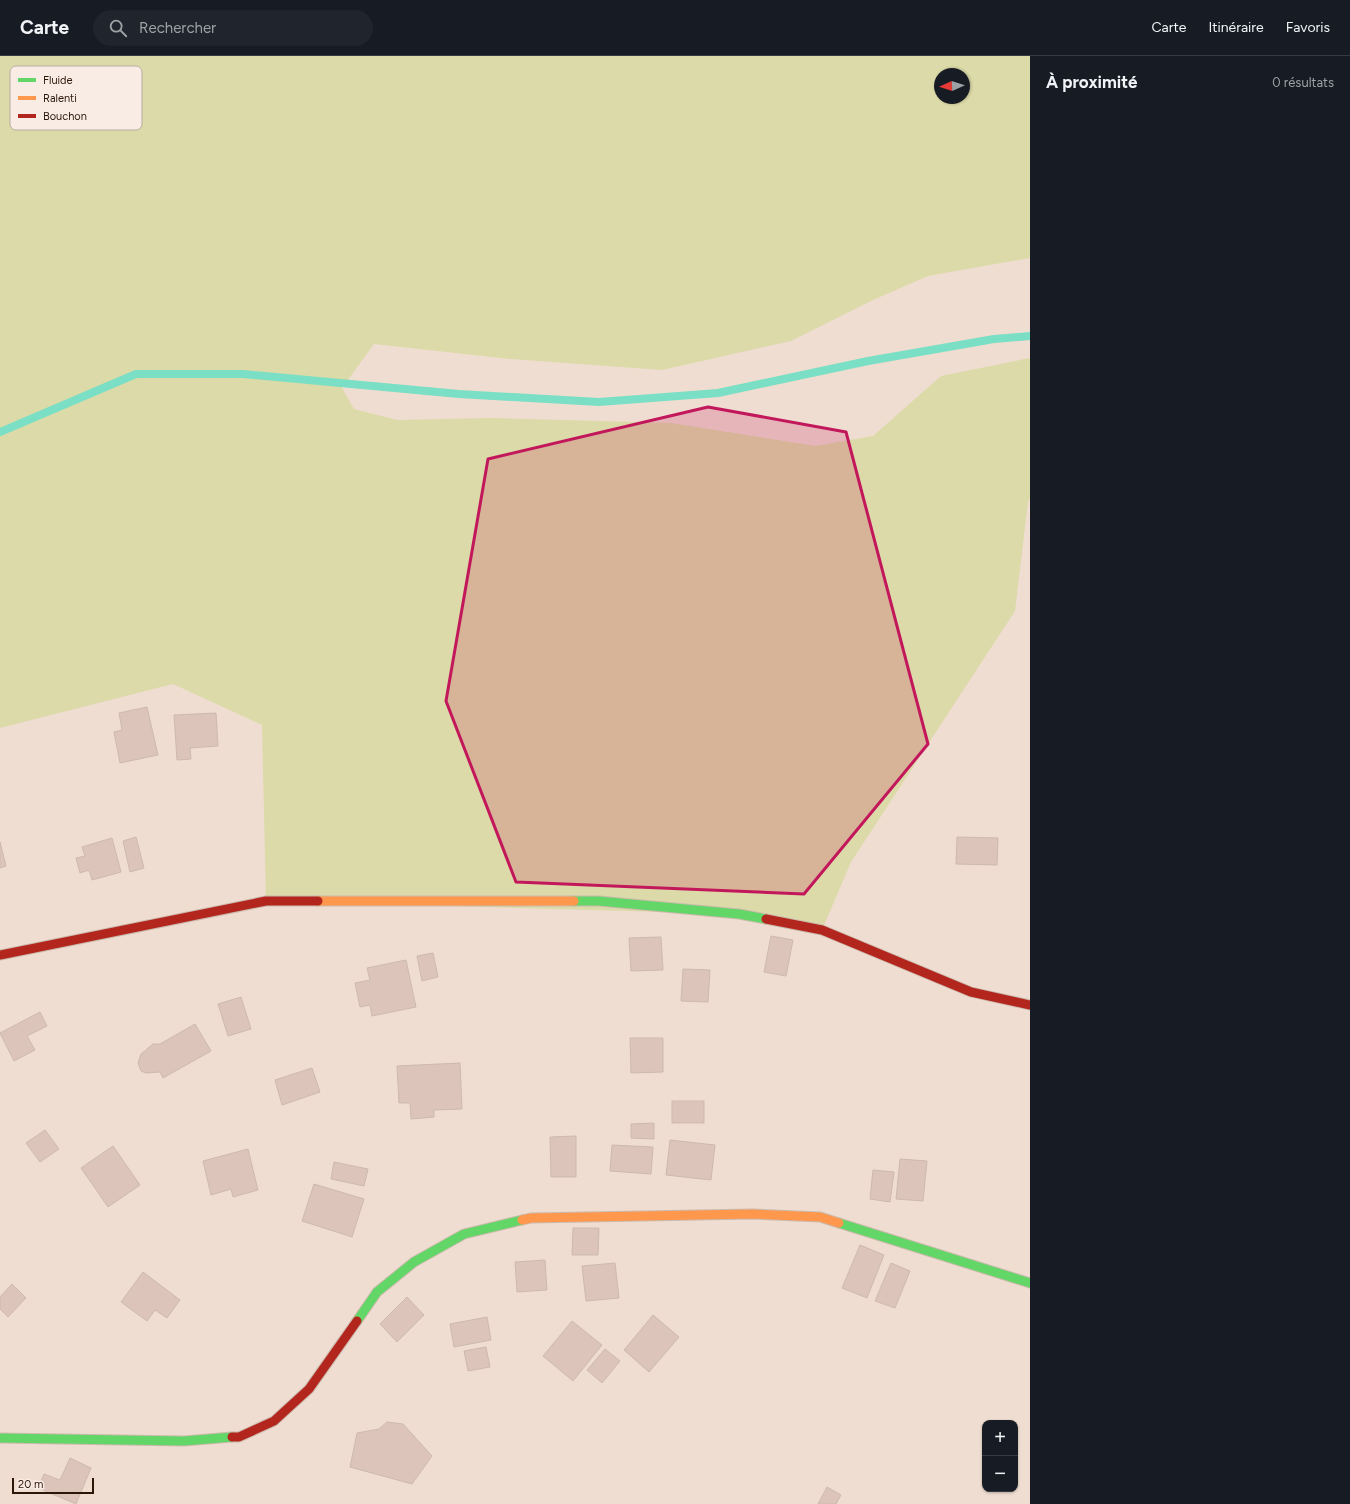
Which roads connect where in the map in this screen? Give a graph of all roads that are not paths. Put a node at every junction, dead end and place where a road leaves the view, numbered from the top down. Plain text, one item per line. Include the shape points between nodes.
1 (0, 955) edge
2 (1030, 1005) edge
3 (1030, 1282) edge
4 (0, 1438) edge

1 - 2 street via 266,901 599,901 739,914 822,930 970,992
3 - 4 street via 820,1217 753,1214 531,1218 464,1234 414,1262 377,1292 309,1389 274,1421 239,1437 184,1441

